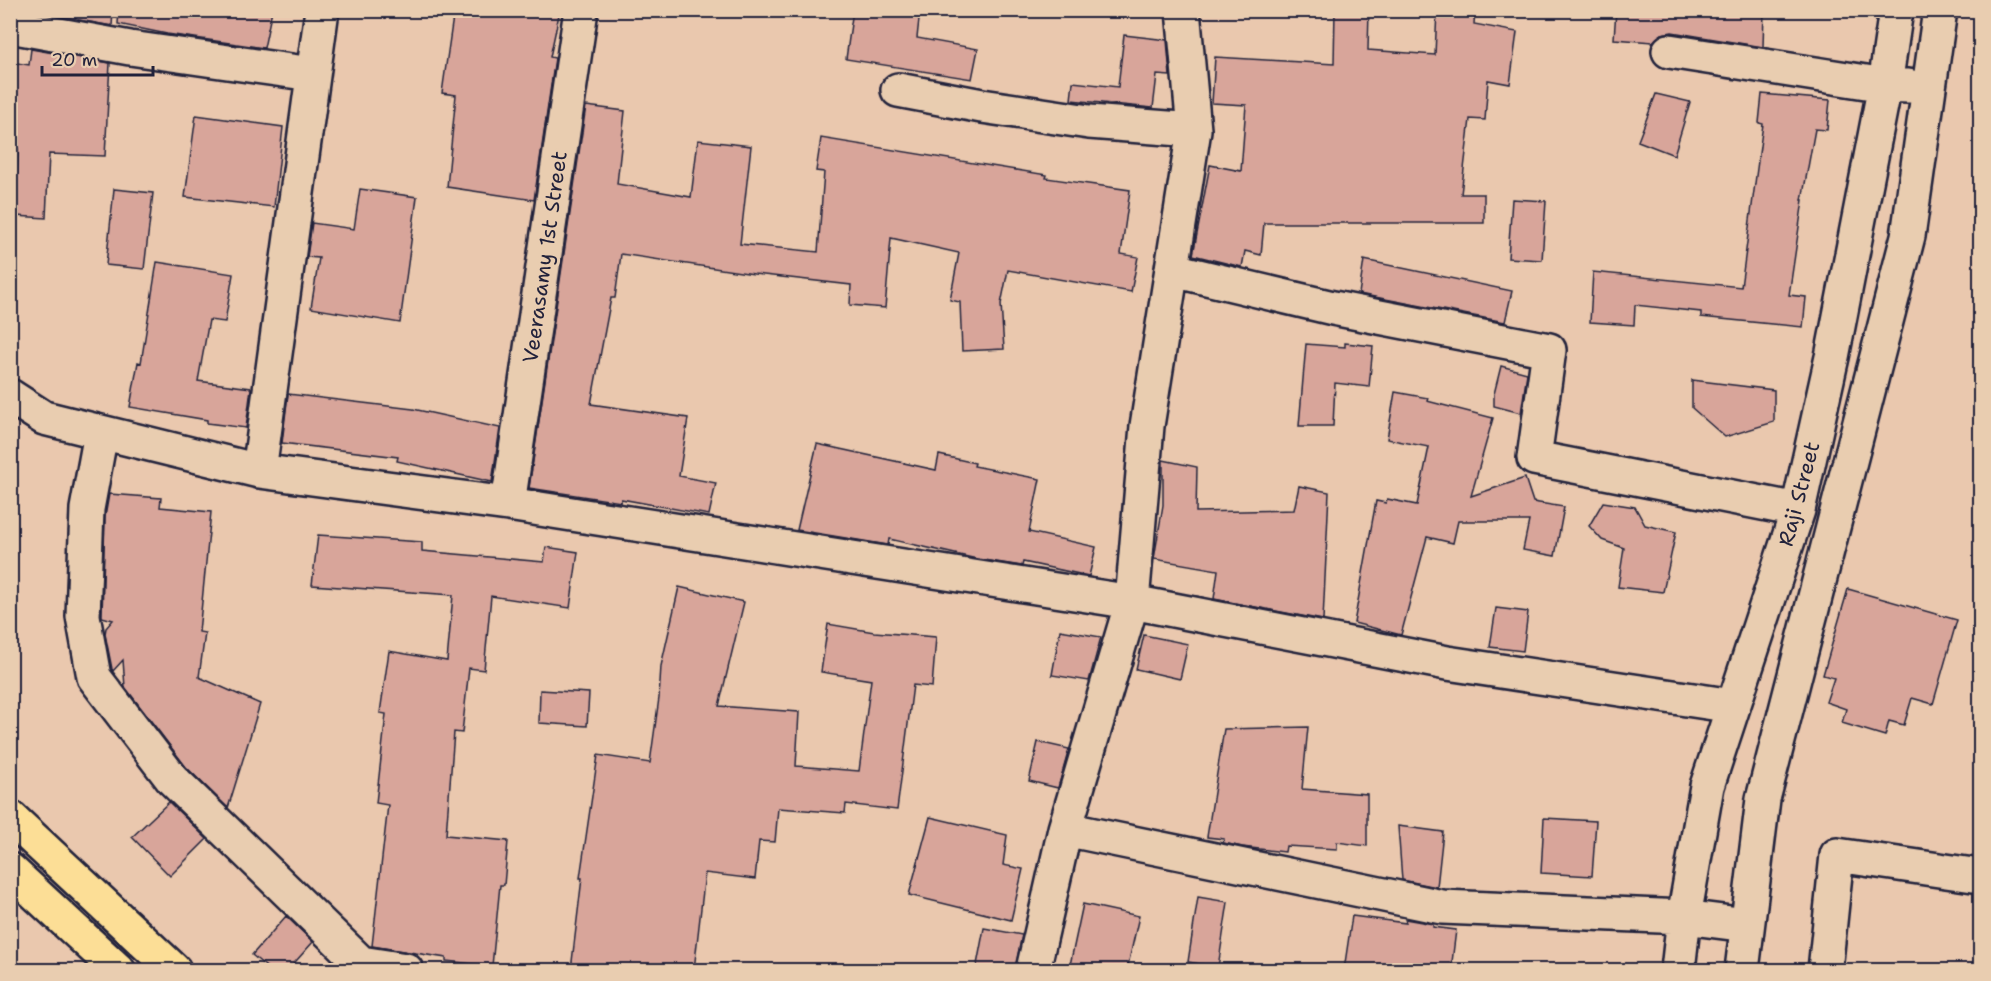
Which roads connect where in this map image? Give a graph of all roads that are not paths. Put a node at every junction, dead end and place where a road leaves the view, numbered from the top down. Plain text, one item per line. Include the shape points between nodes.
1 (322, 10) edge
2 (581, 10) edge
3 (1183, 10) edge
4 (1896, 10) edge
5 (1940, 10) edge
6 (10, 27) edge
7 (1670, 51) dead end
8 (312, 74) junction
9 (1885, 85) junction
10 (1929, 87) junction
11 (898, 90) dead end
12 (1194, 130) junction
13 (1173, 270) junction
14 (10, 396) edge
15 (101, 433) junction
16 (259, 471) junction
17 (508, 504) junction
18 (1798, 510) junction
19 (1131, 602) junction
20 (1733, 705) junction
21 (10, 817) edge
22 (1065, 829) junction
23 (10, 870) edge
24 (1980, 876) edge
25 (1684, 917) junction
26 (1747, 925) junction
27 (118, 970) edge
28 (174, 970) edge
29 (406, 970) edge
30 (1033, 970) edge
31 (1678, 970) edge
32 (1742, 970) edge
33 (1825, 970) edge

1 - 8 street
2 - 17 street, Veerasamy 1st Street
3 - 12 street
4 - 9 street, Raji Street
5 - 10 street, Raji Street
6 - 8 street
7 - 9 street
8 - 16 street
9 - 10 street
9 - 18 street, Raji Street
10 - 26 street, Raji Street via 1908,236 1763,799
11 - 12 street via 1089,122
12 - 13 street
13 - 18 street via 1333,308 1549,350 1534,458
13 - 19 street via 1147,426
14 - 15 street via 44,418
15 - 16 street
15 - 29 street via 87,509 83,616 94,676 172,779 361,963
16 - 17 street
17 - 19 street
18 - 20 street, Raji Street
19 - 20 street via 1447,663
19 - 22 street
20 - 25 street, Raji Street via 1707,786
21 - 28 main road
22 - 25 street via 1442,907
22 - 30 street
23 - 27 main road
24 - 33 street via 1837,855
25 - 26 street
25 - 31 street, Raji Street
26 - 32 street, Raji Street

